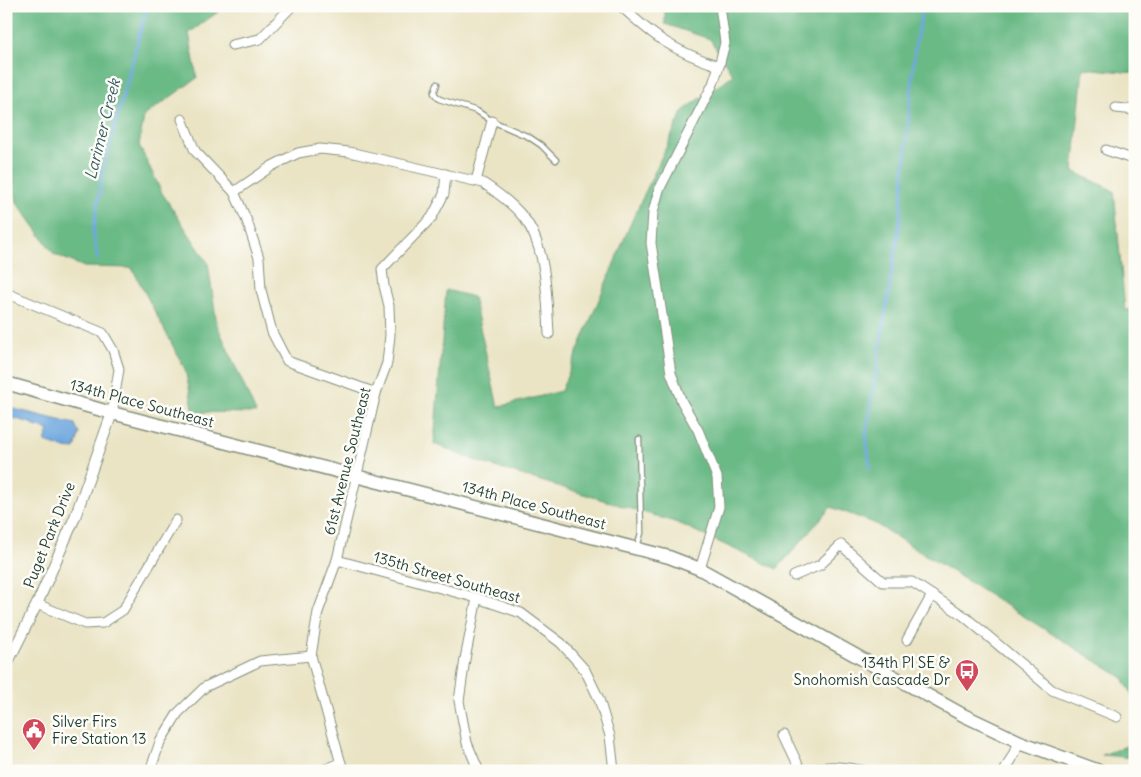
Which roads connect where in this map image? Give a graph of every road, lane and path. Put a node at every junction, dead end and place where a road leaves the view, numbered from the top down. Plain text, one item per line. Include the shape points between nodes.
1 (292, 6) edge
2 (621, 6) edge
3 (720, 6) edge
4 (232, 45) dead end
5 (719, 66) junction
6 (437, 84) dead end
7 (1116, 108) dead end
8 (1135, 110) edge
9 (182, 119) dead end
10 (492, 121) junction
11 (1106, 150) dead end
12 (556, 160) dead end
13 (1135, 160) edge
14 (446, 174) junction
15 (476, 181) junction
16 (234, 192) junction
17 (6, 293) edge
18 (549, 334) dead end
19 (6, 383) edge
20 (376, 393) junction
21 (112, 413) junction
22 (639, 439) dead end
23 (357, 476) junction
24 (176, 520) dead end
25 (637, 548) junction
26 (337, 560) junction
27 (700, 569) junction
28 (794, 576) dead end
29 (932, 595) junction
30 (477, 598) junction
31 (37, 604) junction
32 (907, 640) dead end
33 (311, 656) junction
34 (6, 666) edge
35 (1117, 717) dead end
36 (784, 735) dead end
37 (1020, 742) junction
38 (342, 767) edge
39 (478, 769) dead end
40 (150, 771) edge
41 (321, 771) edge
42 (614, 771) edge
43 (801, 771) edge
44 (810, 771) edge
45 (865, 771) edge
46 (1005, 771) edge
47 (1099, 771) edge

1 - 4 street via 260,39
2 - 5 street via 670,46
3 - 5 street via 725,44
5 - 27 street via 659,190 653,212 651,243 671,373 717,477 719,507
6 - 10 lane via 434,93 439,99 477,111
7 - 8 street
9 - 16 street via 195,151
10 - 12 lane via 529,137
10 - 15 street
11 - 13 street
14 - 15 street
14 - 16 street via 349,152 320,149 298,153
14 - 20 street, 61st Avenue Southeast via 444,194 432,217 382,269 390,335 387,363
15 - 18 street via 500,194 524,218 534,234 542,259
16 - 20 street via 259,258 261,290 272,332 287,360
17 - 21 street via 103,333 114,350 119,369
19 - 21 main road, 134th Place Southeast
20 - 23 street, 61st Avenue Southeast
21 - 23 main road, 134th Place Southeast
21 - 31 street, Puget Park Drive via 75,517
22 - 25 lane via 641,533
23 - 25 main road, 134th Place Southeast
23 - 26 street, 61st Avenue Southeast
24 - 31 street via 123,610 103,623 85,624
25 - 27 main road, 134th Place Southeast
26 - 30 street, 135th Street Southeast
26 - 33 street, 61st Avenue Southeast via 318,612
27 - 37 main road, 134th Place Southeast via 958,712
28 - 29 street via 820,565 841,545 883,582 912,582
29 - 32 street
29 - 35 street via 964,616 1052,690
30 - 39 street via 459,701 467,743
30 - 42 street, 135th Street Southeast via 521,613 561,643 585,670 610,736
31 - 34 street, Puget Park Drive
33 - 38 street, 61st Avenue Southeast
33 - 40 street via 260,661 205,687 178,713 160,742
36 - 43 street
37 - 46 street
37 - 47 main road, 134th Place Southeast
38 - 41 street
44 - 45 street via 840,766

